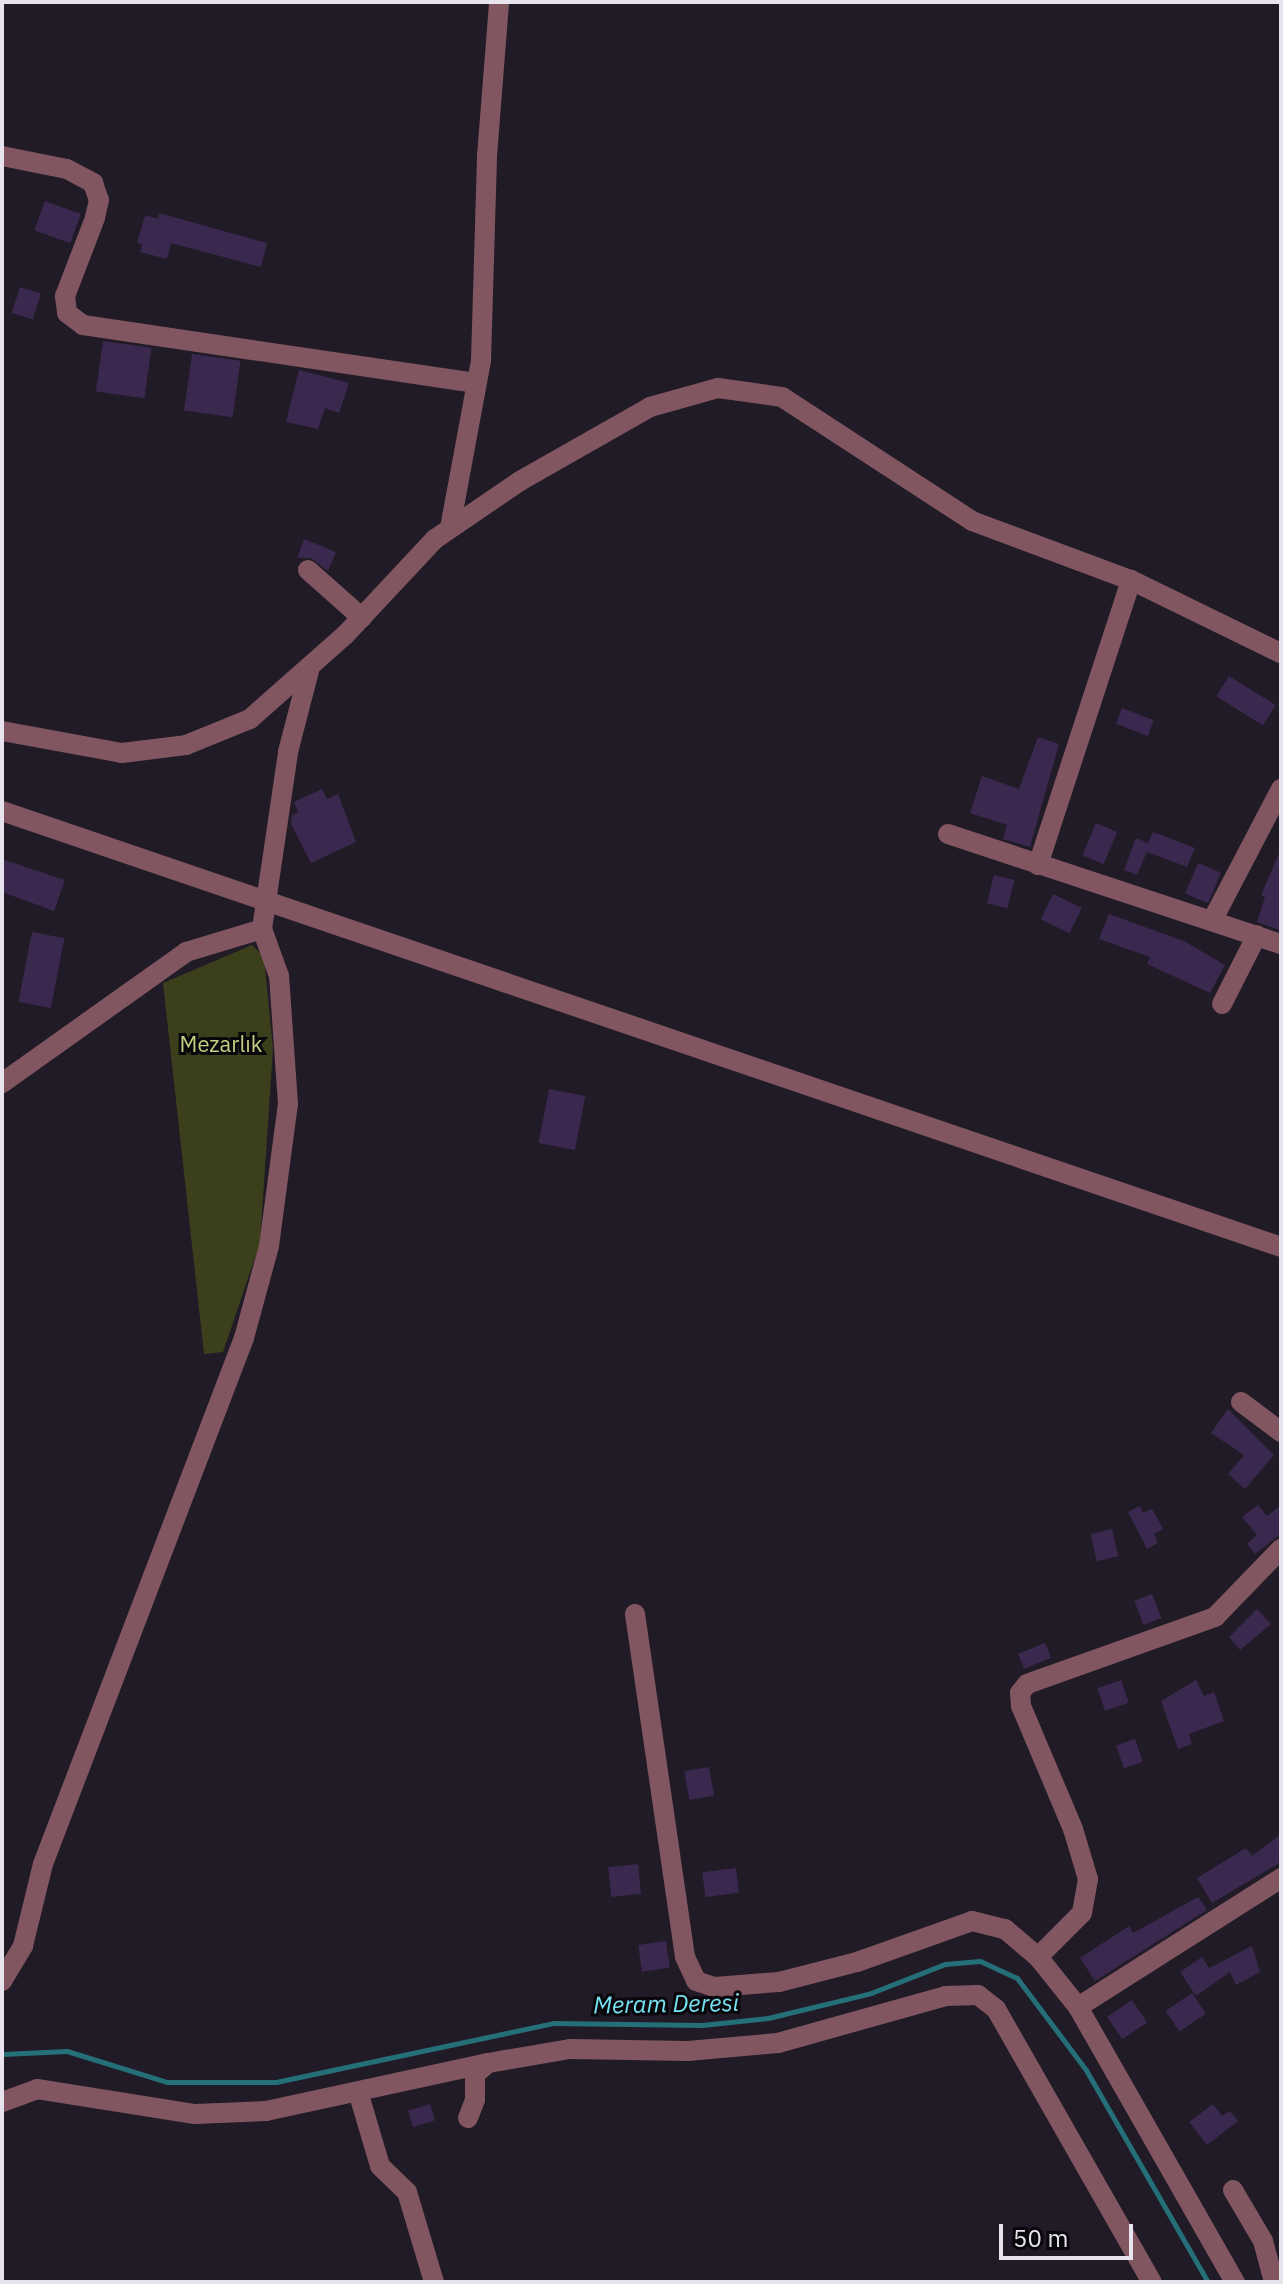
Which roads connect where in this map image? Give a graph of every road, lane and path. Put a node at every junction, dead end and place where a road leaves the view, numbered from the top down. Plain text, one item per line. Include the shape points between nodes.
1 (499, 2) edge
2 (2, 156) edge
3 (476, 383) junction
4 (450, 528) junction
5 (308, 570) dead end
6 (1131, 580) junction
7 (362, 618) junction
8 (1281, 653) edge
9 (310, 666) junction
10 (2, 731) edge
11 (1281, 789) edge
12 (2, 811) edge
13 (948, 834) dead end
14 (1038, 865) junction
15 (266, 901) junction
16 (1213, 919) junction
17 (262, 929) junction
18 (1257, 935) junction
19 (1281, 944) edge
20 (1222, 1004) dead end
21 (2, 1083) edge
22 (1281, 1247) edge
23 (1241, 1402) dead end
24 (1281, 1432) edge
25 (1281, 1549) edge
26 (635, 1614) dead end
27 (1281, 1878) edge
28 (1038, 1957) junction
29 (2, 1981) edge
30 (1078, 2007) junction
31 (488, 2063) junction
32 (359, 2095) junction
33 (2, 2102) edge
34 (468, 2118) dead end
35 (1233, 2190) dead end
36 (434, 2282) edge
37 (1152, 2282) edge
38 (1235, 2282) edge
39 (1274, 2282) edge

1 - 3 street
2 - 3 street via 67,169 93,183 99,200 95,218 65,296 67,313 83,325
3 - 4 street
4 - 6 street via 650,407 718,388 782,397 972,521
4 - 7 street
5 - 7 street
6 - 8 street
6 - 14 street
7 - 9 street
9 - 10 street via 250,719 186,745 122,753
9 - 15 street via 288,752
11 - 16 street
12 - 15 street
13 - 14 street
14 - 16 street
15 - 17 street
15 - 22 street
16 - 18 street
17 - 21 street via 186,952
17 - 29 street via 279,976 288,1104 269,1246 244,1338 43,1864 23,1946
18 - 19 street
18 - 20 street
23 - 24 street
25 - 28 street via 1241,1584 1215,1617 1027,1684 1020,1693 1088,1879 1082,1913
26 - 28 street via 685,1957 696,1981 715,1987 779,1982 857,1962 972,1921 1005,1929
27 - 30 street
28 - 30 street
30 - 38 street
31 - 32 street
31 - 34 street via 475,2074 475,2100
31 - 37 street via 570,2049 688,2051 778,2043 946,1996 978,1995 996,2009
32 - 33 street via 266,2111 195,2114 37,2089
32 - 36 street via 380,2166 407,2192
35 - 39 street via 1263,2241

